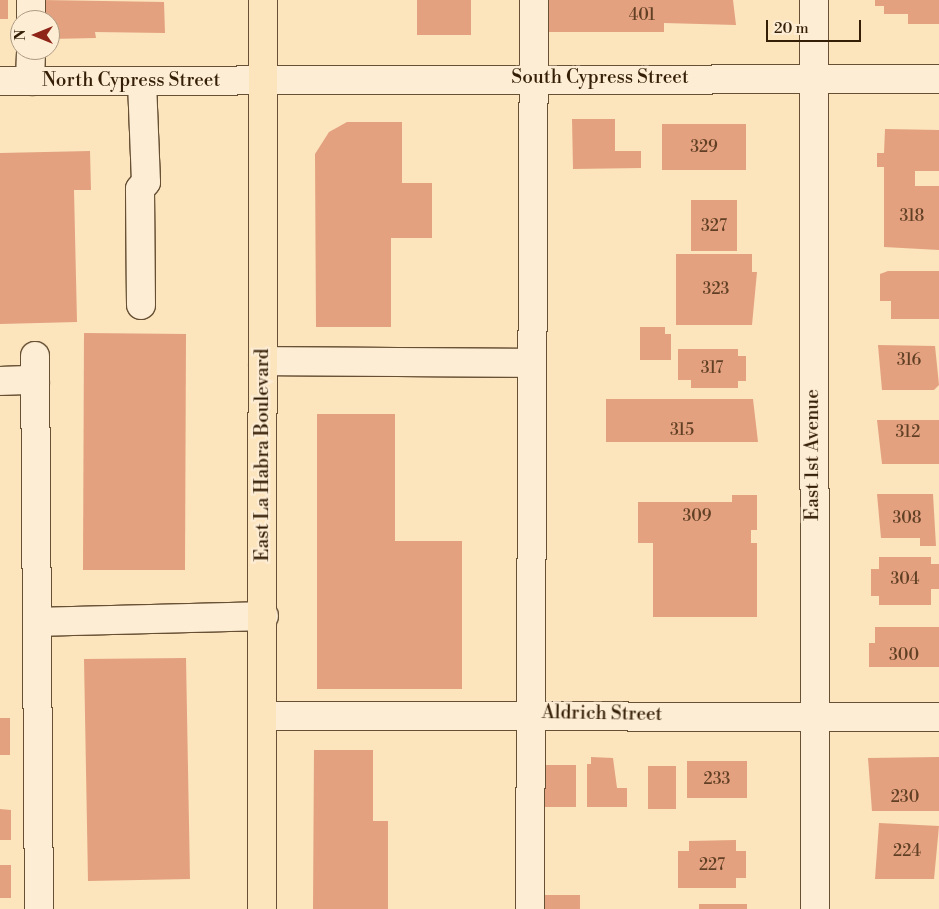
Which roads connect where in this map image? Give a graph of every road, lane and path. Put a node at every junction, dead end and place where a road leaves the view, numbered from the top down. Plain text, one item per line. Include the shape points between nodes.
1 (262, 0) edge
2 (534, 0) edge
3 (814, 0) edge
4 (30, 60) edge
5 (536, 78) junction
6 (814, 79) junction
7 (939, 79) edge
8 (262, 80) junction
9 (0, 81) edge
10 (30, 81) junction
11 (134, 81) junction
12 (141, 305) dead end
13 (262, 361) junction
14 (531, 363) junction
15 (0, 381) edge
16 (264, 616) junction
17 (38, 622) junction
18 (532, 713) junction
19 (264, 716) junction
20 (812, 717) junction
21 (939, 717) edge
22 (40, 909) edge
23 (262, 909) edge
24 (530, 909) edge
25 (815, 909) edge

1 - 8 main road, East La Habra Boulevard
2 - 5 street
3 - 6 street, East 1st Avenue
4 - 10 street
5 - 6 street, South Cypress Street
5 - 8 street, South Cypress Street
5 - 14 street
6 - 7 street, South Cypress Street
6 - 20 street, East 1st Avenue
8 - 11 street, North Cypress Street
8 - 13 main road, East La Habra Boulevard
9 - 10 street, North Cypress Street
10 - 11 street, North Cypress Street
11 - 12 street via 146,182 140,189
13 - 14 street
13 - 16 main road, East La Habra Boulevard
14 - 18 street
15 - 17 street via 35,368
16 - 17 street
16 - 19 main road, East La Habra Boulevard
17 - 22 street
18 - 19 street, Aldrich Street
18 - 20 street, Aldrich Street
18 - 24 street
19 - 23 main road, East La Habra Boulevard
20 - 21 street, Aldrich Street
20 - 25 street, East 1st Avenue

